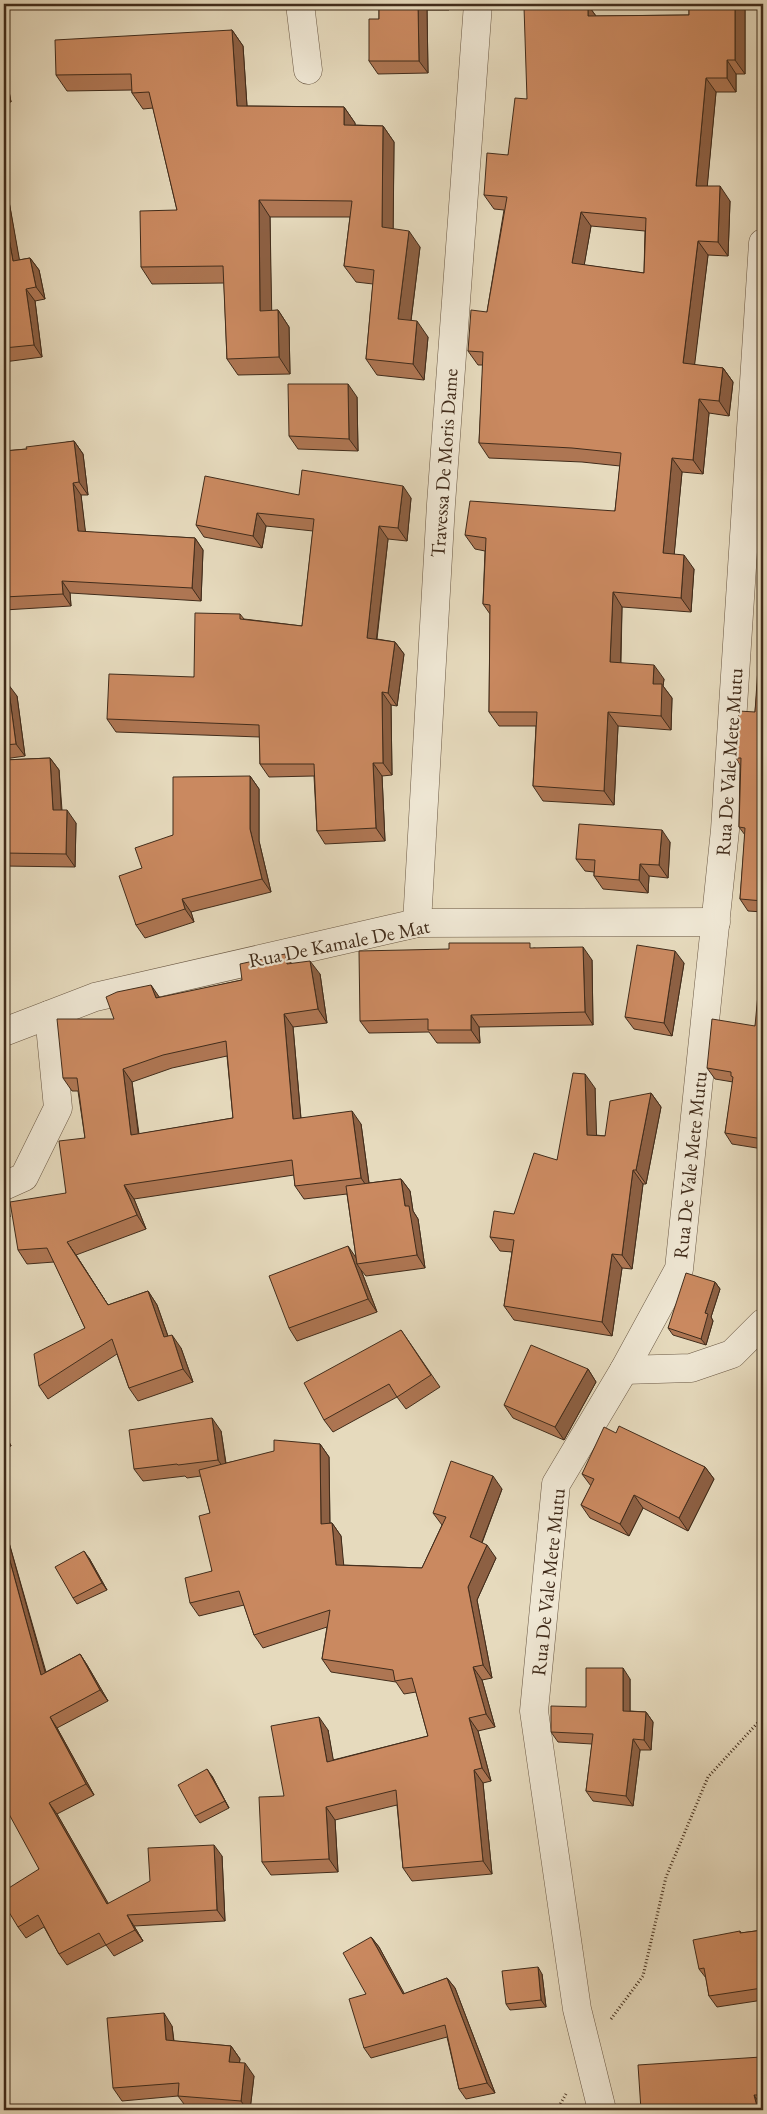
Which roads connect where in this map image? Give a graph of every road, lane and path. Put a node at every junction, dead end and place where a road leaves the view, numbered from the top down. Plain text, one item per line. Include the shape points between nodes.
1 (300, 4) edge
2 (478, 4) edge
3 (308, 70) dead end
4 (763, 243) edge
5 (716, 922) junction
6 (417, 923) junction
7 (49, 1014) junction
8 (4, 1032) edge
9 (4, 1186) edge
10 (763, 1322) edge
11 (624, 1370) junction
12 (763, 1717) edge
13 (588, 2051) junction
14 (566, 2093) dead end
15 (557, 2110) edge
16 (602, 2110) edge

1 - 3 street
2 - 6 street, Travessa De Moris Dame via 441,504
4 - 5 street, Rua De Vale Mete Mutu via 725,830
5 - 6 street, Rua De Kamale De Mat
5 - 11 street, Rua De Vale Mete Mutu via 679,1269
6 - 7 street, Rua De Kamale De Mat via 95,997
7 - 8 street, Rua De Kamale De Mat
7 - 9 street via 58,1108 24,1177
10 - 11 street via 732,1354 691,1368
11 - 13 street, Rua De Vale Mete Mutu via 556,1484 534,1711 576,1999
12 - 13 path via 708,1777 666,1877 643,1976
13 - 16 street, Rua De Vale Mete Mutu
14 - 15 path

